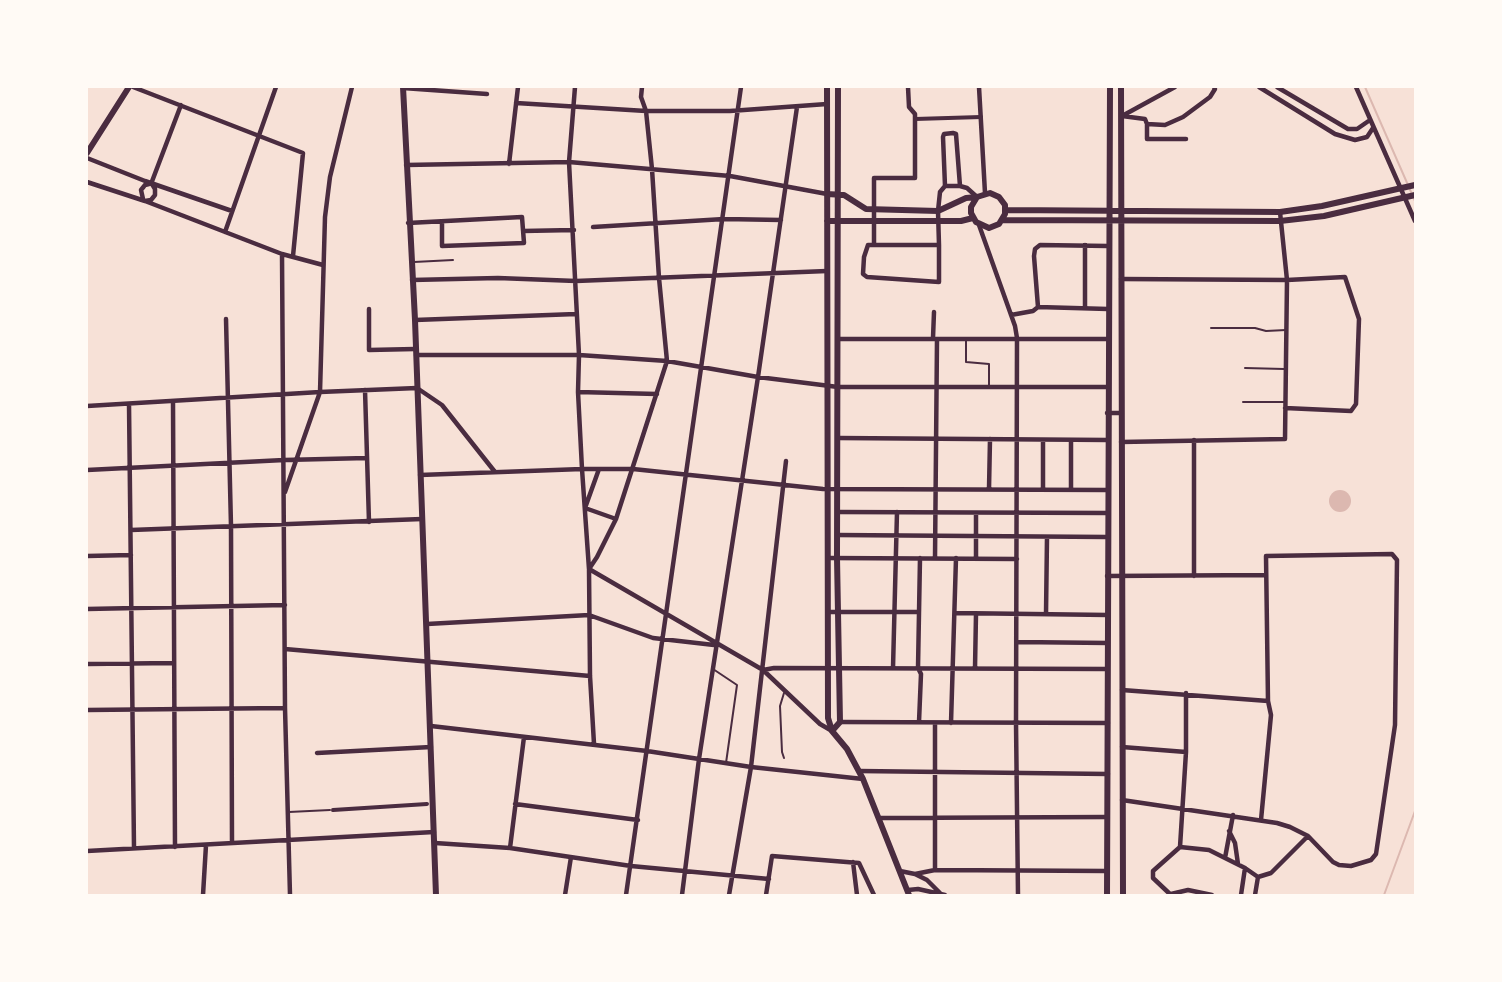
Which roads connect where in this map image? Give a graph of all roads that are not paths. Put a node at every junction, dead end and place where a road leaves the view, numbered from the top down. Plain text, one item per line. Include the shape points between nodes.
1 (131, 87) edge
2 (276, 87) edge
3 (352, 87) edge
4 (403, 87) edge
5 (518, 87) edge
6 (575, 87) edge
7 (642, 87) edge
8 (741, 87) edge
9 (827, 87) edge
10 (838, 87) edge
11 (908, 87) edge
12 (979, 87) edge
13 (1110, 87) edge
14 (1121, 87) edge
15 (1175, 87) edge
16 (1214, 87) edge
17 (1259, 87) edge
18 (1277, 87) edge
19 (1356, 87) edge
20 (488, 94) dead end
21 (1110, 96) junction
22 (1122, 96) junction
23 (516, 103) junction
24 (827, 104) junction
25 (181, 105) junction
26 (573, 107) junction
27 (797, 107) junction
28 (646, 111) junction
29 (738, 111) junction
30 (1122, 116) junction
31 (981, 117) junction
32 (915, 119) junction
33 (1370, 120) junction
34 (1147, 124) junction
35 (1374, 128) junction
36 (260, 135) junction
37 (1186, 139) dead end
38 (87, 153) edge
39 (87, 158) edge
40 (569, 162) junction
41 (509, 164) junction
42 (406, 165) junction
43 (652, 169) junction
44 (729, 176) junction
45 (87, 182) edge
46 (151, 184) junction
47 (1415, 185) edge
48 (786, 186) junction
49 (945, 186) junction
50 (960, 186) junction
51 (986, 193) junction
52 (827, 194) junction
53 (838, 195) junction
54 (1415, 195) edge
55 (977, 198) junction
56 (145, 201) junction
57 (873, 210) junction
58 (1006, 210) junction
59 (232, 211) junction
60 (938, 211) junction
61 (1109, 211) junction
62 (1123, 212) junction
63 (1280, 212) junction
64 (973, 218) junction
65 (724, 219) junction
66 (938, 219) junction
67 (781, 220) junction
68 (1003, 220) junction
69 (827, 221) junction
70 (839, 221) junction
71 (874, 221) junction
72 (1108, 221) junction
73 (1122, 221) junction
74 (1280, 221) junction
75 (1415, 221) edge
76 (442, 222) junction
77 (408, 223) junction
78 (655, 223) junction
79 (979, 225) junction
80 (593, 227) dead end
81 (574, 230) junction
82 (523, 231) junction
83 (225, 232) junction
84 (874, 245) junction
85 (939, 245) junction
86 (1085, 245) junction
87 (1108, 246) junction
88 (282, 254) junction
89 (293, 256) junction
90 (453, 260) dead end
91 (411, 262) junction
92 (322, 265) junction
93 (827, 271) junction
94 (773, 273) junction
95 (715, 276) junction
96 (659, 278) junction
97 (1121, 279) junction
98 (412, 280) junction
99 (1287, 280) junction
100 (576, 281) junction
101 (1038, 307) junction
102 (1085, 308) junction
103 (369, 309) dead end
104 (1108, 309) junction
105 (934, 312) dead end
106 (576, 314) junction
107 (1011, 315) junction
108 (226, 319) dead end
109 (415, 320) junction
110 (1211, 328) dead end
111 (1286, 330) junction
112 (935, 338) junction
113 (966, 338) junction
114 (1017, 338) junction
115 (838, 339) junction
116 (1108, 339) junction
117 (416, 352) junction
118 (579, 355) junction
119 (667, 362) junction
120 (701, 368) junction
121 (1245, 368) dead end
122 (1286, 369) junction
123 (758, 377) junction
124 (827, 385) junction
125 (838, 387) junction
126 (937, 387) junction
127 (989, 387) junction
128 (1016, 387) junction
129 (1108, 387) junction
130 (417, 388) junction
131 (365, 390) junction
132 (320, 392) junction
133 (578, 392) junction
134 (283, 394) junction
135 (657, 394) junction
136 (227, 397) junction
137 (174, 401) junction
138 (1243, 402) dead end
139 (1285, 402) junction
140 (129, 404) junction
141 (87, 406) edge
142 (1285, 408) junction
143 (1107, 413) junction
144 (1121, 413) junction
145 (838, 438) junction
146 (936, 439) junction
147 (990, 439) junction
148 (1016, 440) junction
149 (1043, 440) junction
150 (1071, 440) junction
151 (1108, 440) junction
152 (1194, 440) junction
153 (1121, 442) junction
154 (367, 458) junction
155 (284, 460) junction
156 (297, 460) junction
157 (786, 461) dead end
158 (229, 463) junction
159 (174, 466) junction
160 (130, 468) junction
161 (582, 469) junction
162 (599, 469) junction
163 (633, 469) junction
164 (87, 470) edge
165 (495, 472) junction
166 (420, 475) junction
167 (686, 476) junction
168 (742, 481) junction
169 (783, 485) junction
170 (828, 489) junction
171 (837, 489) junction
172 (936, 489) junction
173 (989, 489) junction
174 (1017, 490) junction
175 (1043, 490) junction
176 (1071, 490) junction
177 (1108, 490) junction
178 (284, 494) junction
179 (585, 508) junction
180 (837, 512) junction
181 (897, 512) junction
182 (936, 512) junction
183 (975, 513) junction
184 (1017, 513) junction
185 (1108, 513) junction
186 (422, 519) junction
187 (616, 519) junction
188 (369, 522) junction
189 (284, 524) junction
190 (231, 526) junction
191 (174, 529) junction
192 (130, 530) junction
193 (837, 535) junction
194 (897, 536) junction
195 (936, 537) junction
196 (976, 537) junction
197 (1017, 537) junction
198 (1047, 537) junction
199 (1107, 537) junction
200 (131, 555) junction
201 (87, 556) edge
202 (828, 558) junction
203 (837, 558) junction
204 (897, 558) junction
205 (920, 558) junction
206 (935, 558) junction
207 (956, 558) junction
208 (976, 558) junction
209 (1017, 559) junction
210 (589, 568) junction
211 (1121, 575) junction
212 (1266, 575) junction
213 (1107, 576) junction
214 (1194, 576) junction
215 (285, 605) junction
216 (174, 606) junction
217 (231, 606) junction
218 (131, 607) junction
219 (87, 609) edge
220 (828, 612) junction
221 (838, 612) junction
222 (894, 612) junction
223 (918, 612) junction
224 (955, 613) junction
225 (666, 614) junction
226 (976, 614) junction
227 (1017, 614) junction
228 (1046, 614) junction
229 (589, 615) junction
230 (1108, 615) junction
231 (427, 624) junction
232 (663, 640) junction
233 (1017, 642) junction
234 (1108, 643) junction
235 (717, 645) junction
236 (285, 649) junction
237 (174, 663) junction
238 (428, 663) junction
239 (87, 664) edge
240 (131, 664) junction
241 (838, 668) junction
242 (892, 668) junction
243 (918, 668) junction
244 (953, 668) junction
245 (975, 668) junction
246 (713, 669) junction
247 (828, 669) junction
248 (1017, 669) junction
249 (1107, 669) junction
250 (763, 670) junction
251 (590, 676) junction
252 (1122, 690) junction
253 (785, 691) junction
254 (1186, 693) junction
255 (1268, 701) junction
256 (230, 708) junction
257 (285, 708) junction
258 (175, 709) junction
259 (87, 710) edge
260 (132, 710) junction
261 (840, 722) junction
262 (919, 722) junction
263 (936, 723) junction
264 (951, 723) junction
265 (1016, 723) junction
266 (1108, 723) junction
267 (431, 726) junction
268 (832, 731) junction
269 (524, 737) junction
270 (594, 744) junction
271 (432, 747) junction
272 (1122, 747) junction
273 (647, 751) junction
274 (1186, 752) junction
275 (317, 753) dead end
276 (784, 758) dead end
277 (699, 759) junction
278 (726, 763) junction
279 (751, 767) junction
280 (859, 771) junction
281 (935, 772) junction
282 (1017, 773) junction
283 (1108, 774) junction
284 (862, 779) junction
285 (1122, 800) junction
286 (427, 804) dead end
287 (515, 804) junction
288 (1183, 809) junction
289 (331, 810) joint
290 (286, 813) junction
291 (1233, 815) junction
292 (1107, 817) junction
293 (879, 818) junction
294 (935, 818) junction
295 (1017, 819) junction
296 (638, 820) junction
297 (1261, 820) junction
298 (1229, 831) junction
299 (434, 832) junction
300 (1308, 836) junction
301 (287, 841) junction
302 (232, 843) junction
303 (435, 843) junction
304 (206, 845) junction
305 (175, 847) junction
306 (1180, 847) junction
307 (134, 848) junction
308 (510, 848) junction
309 (87, 851) edge
310 (571, 857) junction
311 (1225, 858) junction
312 (853, 862) junction
313 (1238, 864) junction
314 (631, 866) junction
315 (1245, 868) junction
316 (935, 870) junction
317 (1018, 870) junction
318 (685, 871) junction
319 (900, 871) junction
320 (1106, 871) junction
321 (915, 874) junction
322 (732, 876) junction
323 (1258, 877) junction
324 (769, 879) junction
325 (908, 893) edge
326 (943, 894) edge
327 (1171, 894) edge
328 (203, 895) edge
329 (290, 895) edge
330 (436, 895) edge
331 (565, 895) edge
332 (626, 895) edge
333 (682, 895) edge
334 (729, 895) edge
335 (766, 895) edge
336 (857, 895) edge
337 (874, 895) edge
338 (1018, 895) edge
339 (1107, 895) edge
340 (1123, 895) edge
341 (1212, 895) edge
342 (1240, 895) edge
343 (1255, 895) edge

1 - 25 street
1 - 38 street
2 - 36 street
3 - 92 street via 330,177
4 - 20 street
4 - 42 street
5 - 23 street
6 - 26 street
7 - 28 street
8 - 29 street
9 - 24 street
10 - 53 street
11 - 32 street via 909,107
12 - 31 street
13 - 21 street
14 - 22 street
15 - 30 street
16 - 34 street via 1210,97 1183,117 1165,125
17 - 35 street via 1335,134 1355,140 1367,137
18 - 33 street via 1348,129 1358,129
19 - 33 street
21 - 22 street
21 - 61 street
22 - 30 street
23 - 26 street
23 - 41 street
24 - 27 street
24 - 52 street
25 - 36 street
25 - 46 street
26 - 28 street
26 - 40 street
27 - 29 street
27 - 48 street
28 - 29 street
28 - 43 street
29 - 44 street
30 - 34 street via 1145,119
30 - 62 street
31 - 32 street
31 - 51 street
32 - 57 street via 915,178 874,178
33 - 35 street
34 - 37 street via 1147,139
35 - 75 street
36 - 59 street
36 - 89 street via 303,153
39 - 46 street
40 - 41 street
40 - 43 street
40 - 81 street
41 - 42 street
42 - 77 street
43 - 44 street
43 - 78 street
44 - 48 street
44 - 65 street
45 - 56 street
46 - 56 street via 154,195
46 - 56 street via 141,190
46 - 59 street
47 - 63 street
48 - 52 street
48 - 67 street
49 - 50 street
49 - 50 street via 943,137 953,133
49 - 60 street via 940,192
50 - 55 street
51 - 55 street
51 - 58 street via 999,197
52 - 53 street
52 - 69 street
53 - 57 street
53 - 70 street
54 - 74 street via 1324,216
55 - 60 street via 966,198
55 - 64 street via 971,207
56 - 83 street
57 - 60 street
57 - 71 street
58 - 61 street
58 - 68 street
59 - 83 street
60 - 66 street
61 - 62 street
61 - 72 street
62 - 63 street
62 - 73 street
63 - 74 street
64 - 66 street
64 - 79 street
65 - 67 street
65 - 78 street
65 - 95 street
66 - 71 street
66 - 85 street
67 - 94 street
68 - 72 street
68 - 79 street via 994,227
69 - 70 street
69 - 93 street
70 - 71 street
70 - 115 street
71 - 84 street
72 - 73 street
72 - 87 street
73 - 74 street
73 - 97 street
74 - 99 street
76 - 77 street
76 - 82 street via 522,216
76 - 82 street via 442,246 524,243
77 - 91 street
78 - 80 street
78 - 96 street
79 - 107 street
81 - 82 street
81 - 100 street
83 - 88 street
84 - 85 street
84 - 85 street via 868,245 864,257 863,274 867,277 939,282
86 - 87 street
86 - 101 street via 1040,245 1035,249
86 - 102 street
87 - 104 street
88 - 89 street
88 - 134 street
89 - 92 street
90 - 91 lane
91 - 98 street
92 - 132 street
93 - 94 street
93 - 124 street
94 - 95 street
94 - 123 street
95 - 96 street
95 - 120 street
96 - 100 street
96 - 119 street
97 - 99 street
97 - 144 street
98 - 100 street
98 - 109 street
99 - 111 street
99 - 142 street via 1345,277 1359,319 1356,404 1352,411
100 - 106 street
101 - 102 street
101 - 107 street
102 - 104 street
103 - 117 street via 369,350
104 - 116 street
105 - 112 street
106 - 109 street
106 - 118 street
107 - 114 street
108 - 136 street
109 - 117 street
110 - 111 lane
111 - 122 street
112 - 113 street
112 - 115 street
112 - 126 street
113 - 114 street
113 - 127 lane via 966,363 989,364
114 - 116 street
114 - 128 street
115 - 125 street
116 - 129 street
117 - 118 street
117 - 130 street
118 - 119 street
118 - 133 street
119 - 120 street
119 - 135 street
120 - 123 street
120 - 167 street
121 - 122 lane
122 - 139 street
123 - 124 street
123 - 168 street
124 - 125 street
124 - 170 street
125 - 126 street
125 - 145 street
126 - 127 street
126 - 146 street
127 - 128 street
128 - 129 street
128 - 148 street
129 - 143 street
130 - 131 street
130 - 165 street via 442,405
130 - 166 street
131 - 132 street
131 - 154 street
132 - 134 street
132 - 156 street
133 - 135 street
133 - 161 street
134 - 136 street
134 - 155 street
135 - 163 street
136 - 137 street
136 - 158 street
137 - 140 street
137 - 159 street
138 - 139 lane
139 - 142 street
140 - 141 street
140 - 160 street
142 - 152 street via 1285,439
143 - 144 street
143 - 151 street
144 - 153 street
145 - 146 street
145 - 171 street
146 - 147 street
146 - 172 street
147 - 148 street
147 - 173 street
148 - 149 street
148 - 174 street
149 - 150 street
149 - 175 street
150 - 151 street
150 - 176 street
151 - 177 street
152 - 153 street
152 - 214 street
153 - 211 street
154 - 156 street
154 - 188 street
155 - 156 street
155 - 158 street
155 - 178 street
156 - 178 street
157 - 169 street
158 - 159 street
158 - 190 street
159 - 160 street
159 - 191 street
160 - 164 street
160 - 192 street
161 - 162 street
161 - 165 street
161 - 179 street
162 - 163 street
162 - 179 street
163 - 167 street
163 - 187 street
165 - 166 street
166 - 186 street
167 - 168 street
167 - 225 street
168 - 169 street
168 - 235 street
169 - 170 street
169 - 250 street
170 - 171 street
170 - 202 street
171 - 172 street
171 - 180 street
172 - 173 street
172 - 182 street
173 - 174 street
174 - 175 street
174 - 184 street
175 - 176 street
176 - 177 street
177 - 185 street
178 - 189 street
179 - 187 street
179 - 210 street
180 - 181 street
180 - 193 street
181 - 182 street
181 - 194 street
182 - 183 street
182 - 195 street
183 - 184 street
183 - 196 street
184 - 185 street
184 - 197 street
185 - 199 street
186 - 188 street
186 - 231 street
187 - 210 street
188 - 189 street
189 - 190 street
189 - 215 street
190 - 191 street
190 - 217 street
191 - 192 street
191 - 216 street
192 - 200 street
193 - 194 street
193 - 203 street
194 - 195 street
194 - 204 street
195 - 196 street
195 - 206 street
196 - 197 street
196 - 208 street
197 - 198 street
197 - 209 street
198 - 199 street
198 - 228 street
199 - 213 street
200 - 201 street
200 - 218 street
202 - 203 street
202 - 220 street
203 - 204 street
203 - 221 street
204 - 205 street
204 - 222 street
205 - 206 street
205 - 223 street
206 - 207 street
207 - 208 street
207 - 224 street
208 - 209 street
209 - 227 street
210 - 225 street
210 - 229 street
211 - 213 street
211 - 214 street
211 - 252 street
212 - 214 street
212 - 255 street
212 - 300 street via 1266,556 1392,554 1397,560 1395,725 1376,854 1371,860 1339,866
213 - 230 street
215 - 217 street
215 - 236 street
216 - 217 street
216 - 218 street
216 - 237 street
217 - 256 street
218 - 219 street
218 - 240 street
220 - 221 street
220 - 247 street
221 - 222 street
221 - 241 street
222 - 223 street
222 - 242 street
223 - 243 street
224 - 226 street
224 - 244 street
225 - 232 street
225 - 235 street
226 - 227 street
226 - 245 street
227 - 228 street
227 - 233 street
228 - 230 street
229 - 231 street
229 - 232 street
229 - 251 street
230 - 234 street
231 - 238 street
232 - 235 street
232 - 273 street
233 - 234 street
233 - 248 street
234 - 249 street
235 - 246 street
235 - 250 street
236 - 238 street
236 - 257 street
237 - 240 street
237 - 258 street
238 - 251 street
238 - 267 street
239 - 240 street
240 - 260 street
241 - 242 street
241 - 247 street
241 - 261 street
242 - 243 street
243 - 244 street
243 - 262 street
244 - 245 street
244 - 264 street
245 - 248 street
246 - 277 street
246 - 278 lane via 737,685
247 - 250 street
247 - 268 street via 828,718
248 - 249 street
248 - 265 street
249 - 266 street
250 - 253 street
250 - 279 street
251 - 270 street
252 - 254 street
252 - 272 street
253 - 268 street
253 - 276 lane via 780,706
254 - 255 street
254 - 274 street
255 - 297 street via 1271,715
256 - 257 street
256 - 258 street
256 - 302 street
257 - 290 street
258 - 260 street
258 - 305 street
259 - 260 street
260 - 307 street
261 - 262 street
261 - 268 street
262 - 263 street
263 - 264 street
263 - 281 street
264 - 265 street
265 - 266 street
265 - 282 street
266 - 283 street
267 - 269 street
267 - 271 street
268 - 280 street
269 - 270 street
269 - 287 street
270 - 273 street
271 - 275 street
271 - 299 street
272 - 274 street
272 - 285 street
273 - 277 street
273 - 296 street
274 - 288 street
277 - 278 street
277 - 318 street
278 - 279 street
279 - 284 street
279 - 322 street
280 - 281 street
280 - 284 street
281 - 282 street
281 - 294 street
282 - 283 street
282 - 295 street
283 - 292 street
284 - 293 street
285 - 288 street
285 - 340 street
286 - 289 street
287 - 296 street
287 - 308 street
288 - 291 street
288 - 306 street
289 - 290 lane
290 - 301 street
291 - 297 street
291 - 298 street
292 - 295 street
292 - 320 street
293 - 294 street
293 - 319 street
294 - 295 street
294 - 316 street
295 - 317 street
296 - 314 street
297 - 300 street
298 - 311 street
298 - 313 street
299 - 301 street
299 - 303 street
300 - 323 street via 1271,873
301 - 302 street
301 - 329 street
302 - 304 street
303 - 308 street
303 - 330 street
304 - 305 street
304 - 328 street
305 - 307 street
306 - 311 street via 1209,850
306 - 327 street via 1153,871 1153,878
307 - 309 street
308 - 310 street
310 - 314 street
310 - 331 street
311 - 313 street
312 - 324 street via 772,856
312 - 336 street
312 - 337 street via 859,863
313 - 315 street
314 - 318 street
314 - 332 street
315 - 323 street
315 - 342 street
316 - 317 street
316 - 321 street
317 - 320 street
317 - 338 street
318 - 322 street
318 - 333 street
319 - 321 street
319 - 325 street
320 - 339 street
321 - 326 street
322 - 324 street
322 - 334 street
323 - 343 street
324 - 335 street
325 - 326 street via 918,889
327 - 341 street via 1188,890

